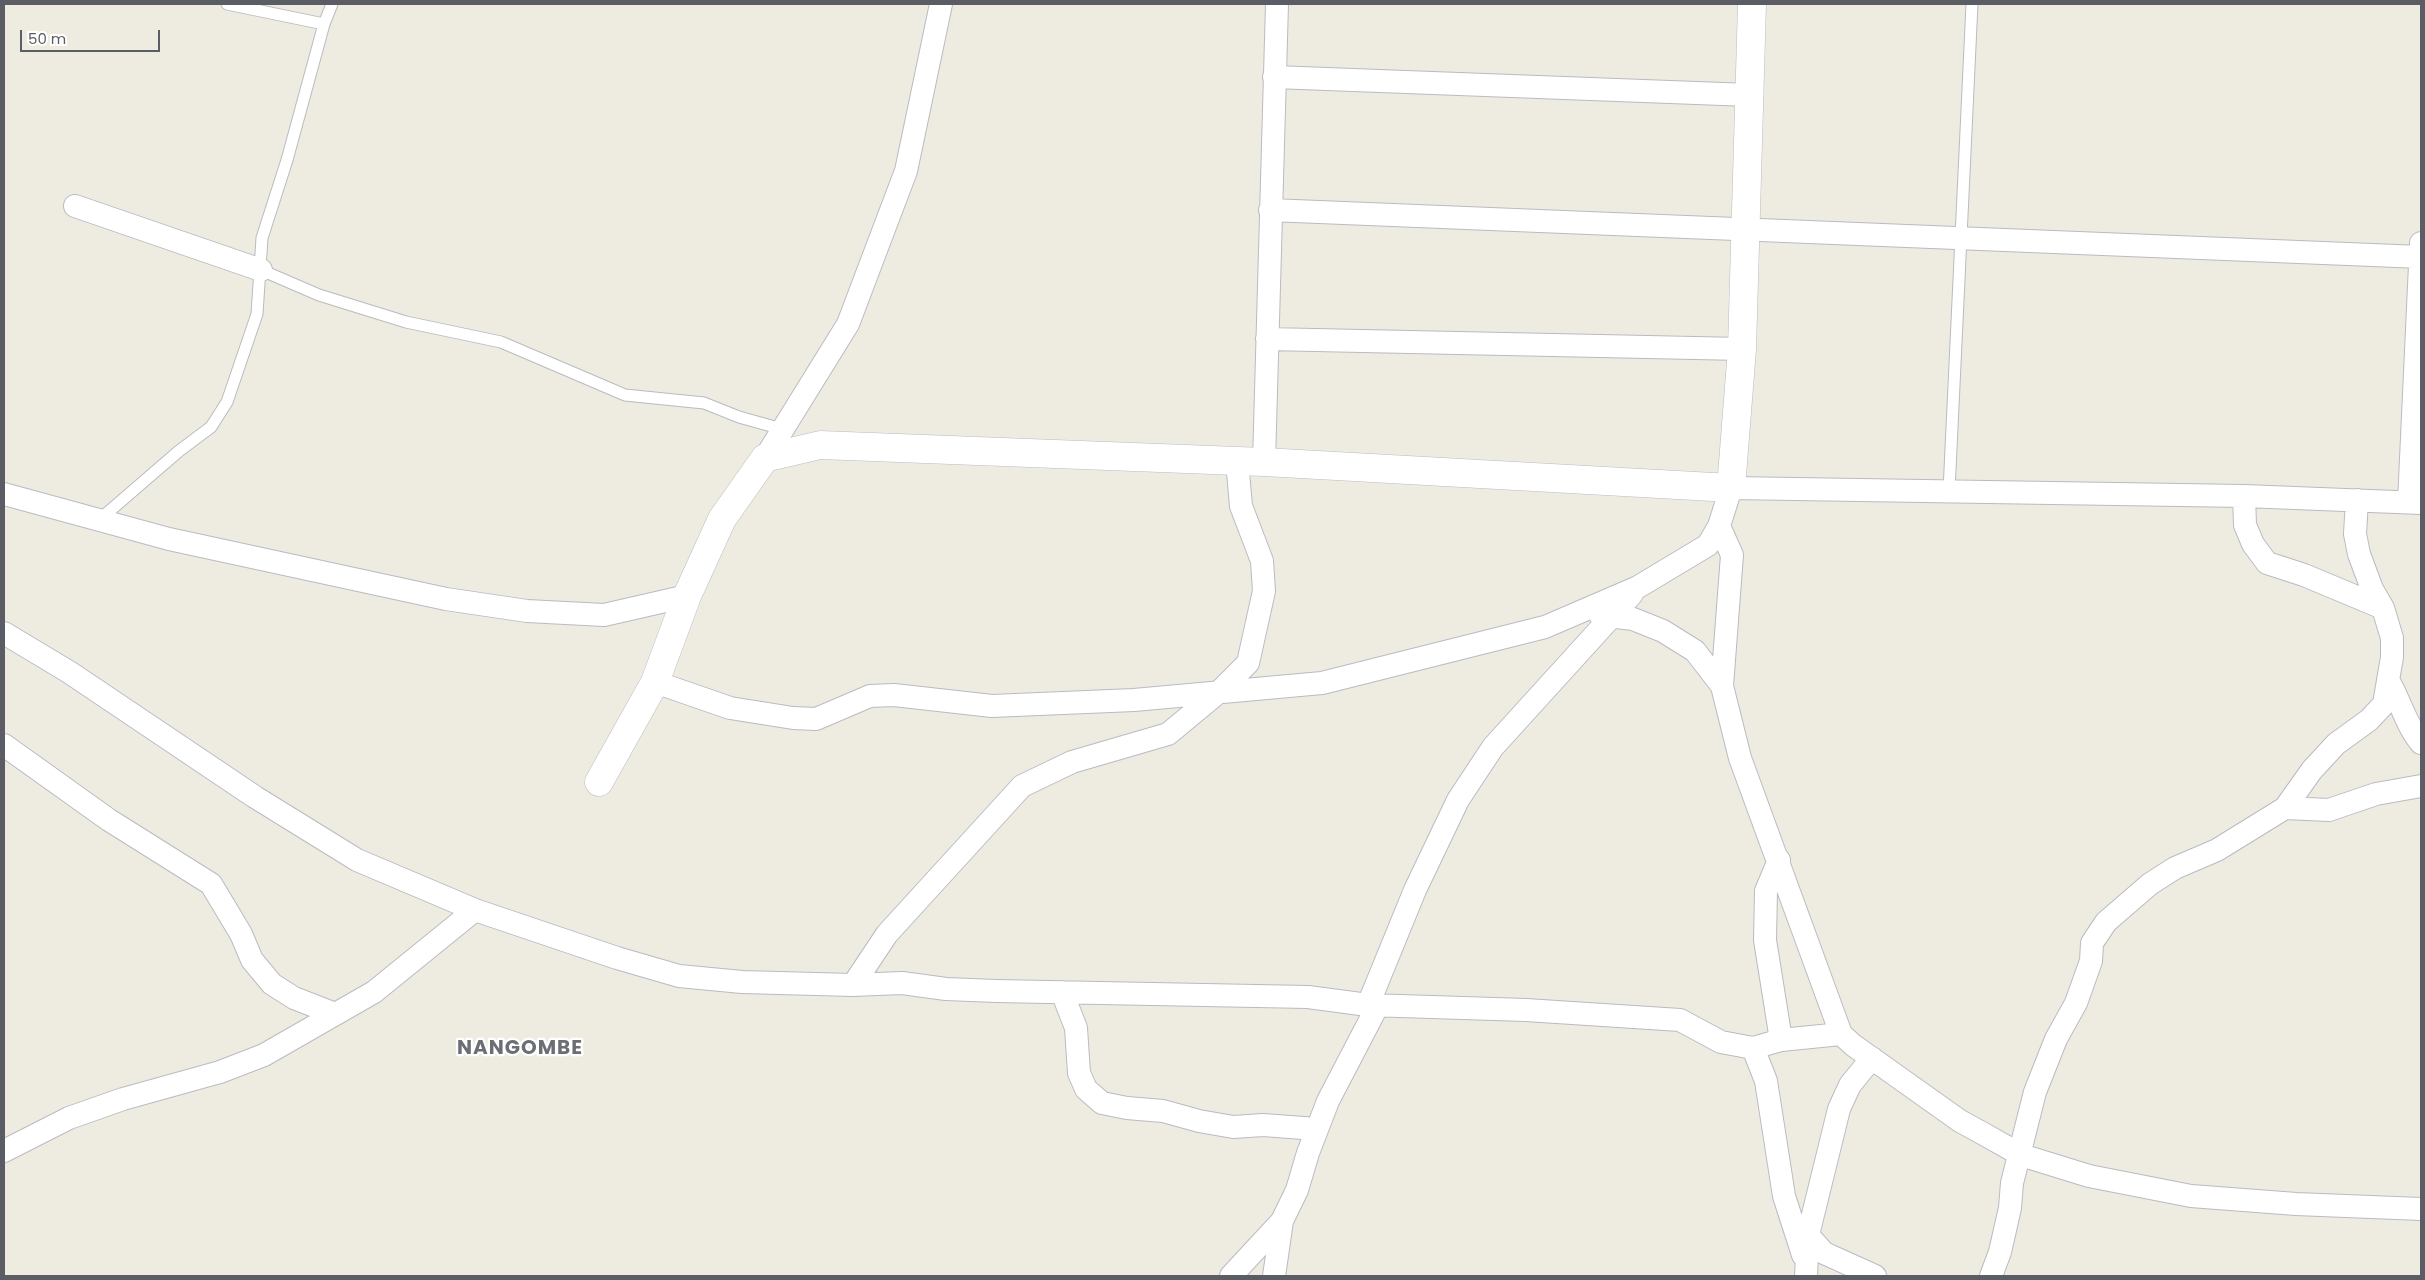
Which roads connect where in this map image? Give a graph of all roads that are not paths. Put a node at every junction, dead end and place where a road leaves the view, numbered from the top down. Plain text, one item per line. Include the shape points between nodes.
1 (227, 4) edge
2 (332, 4) edge
3 (941, 4) edge
4 (1277, 4) edge
5 (1752, 4) edge
6 (1972, 4) edge
7 (324, 24) junction
8 (1274, 77) junction
9 (1749, 95) junction
10 (75, 206) dead end
11 (1270, 210) junction
12 (1745, 230) junction
13 (1962, 238) junction
14 (2421, 243) edge
15 (2421, 257) edge
16 (261, 270) junction
17 (1267, 339) junction
18 (1742, 349) junction
19 (782, 429) junction
20 (764, 458) junction
21 (1237, 461) junction
22 (1264, 462) junction
23 (1731, 488) junction
24 (1949, 491) junction
25 (4, 494) edge
26 (2244, 496) junction
27 (2357, 500) junction
28 (2415, 502) edge
29 (99, 520) junction
30 (1719, 526) junction
31 (1638, 587) junction
32 (687, 596) junction
33 (2384, 608) junction
34 (1581, 613) junction
35 (1611, 616) junction
36 (4, 633) edge
37 (2388, 680) junction
38 (654, 682) junction
39 (1722, 686) junction
40 (1220, 691) junction
41 (2421, 743) edge
42 (4, 744) edge
43 (599, 782) dead end
44 (2421, 786) edge
45 (2285, 808) junction
46 (1779, 860) junction
47 (475, 910) junction
48 (853, 985) junction
49 (1062, 992) junction
50 (1373, 1005) junction
51 (335, 1014) junction
52 (1841, 1034) junction
53 (1781, 1040) junction
54 (1753, 1048) junction
55 (1872, 1058) junction
56 (1317, 1129) junction
57 (4, 1151) edge
58 (2021, 1155) junction
59 (2421, 1209) edge
60 (1282, 1221) junction
61 (1808, 1235) junction
62 (1806, 1270) edge
63 (1231, 1276) edge
64 (1274, 1276) edge
65 (1874, 1276) edge
66 (1991, 1276) edge

1 - 7 lane
2 - 7 lane
3 - 19 street via 906,171 848,324
4 - 8 street
5 - 9 street
6 - 13 lane
7 - 16 lane via 262,238
8 - 9 street
8 - 11 street
9 - 12 street
10 - 16 street
11 - 12 street
11 - 17 street
12 - 13 street
12 - 18 street
13 - 15 street
13 - 24 lane
14 - 15 street
15 - 28 street
16 - 19 lane via 319,295 406,322 501,342 624,395 704,403
16 - 29 lane via 257,314 227,402 211,427
17 - 18 street
17 - 22 street
18 - 23 street
19 - 20 street
20 - 21 street via 820,445
20 - 32 street via 722,519
21 - 22 street
21 - 40 street via 1241,506 1262,562 1264,591 1248,663
22 - 23 street
23 - 24 street
23 - 30 street
24 - 26 street
25 - 29 street
26 - 27 street
26 - 33 street via 2245,525 2267,563
27 - 28 street
27 - 33 street via 2355,534 2359,554 2372,589
29 - 32 street via 169,539 446,599 526,611 604,615
30 - 31 street via 1708,545
30 - 39 street via 1732,555
31 - 34 street
31 - 35 street
32 - 38 street
33 - 37 street via 2392,638
34 - 35 street
34 - 40 street via 1545,627 1322,683
35 - 39 street via 1633,619 1663,631 1695,651
35 - 50 street via 1493,747 1458,800 1415,890
36 - 47 street via 357,860
37 - 41 street via 2400,700 2412,733
37 - 45 street via 2384,704 2369,720 2336,744
38 - 40 street via 730,708 816,719 870,696 894,695 992,706 1134,700
38 - 43 street
39 - 46 street via 1740,758
40 - 48 street via 1168,734 1072,762 1022,786 887,934
42 - 51 street via 109,820 211,884 252,960 272,984 294,998
44 - 45 street via 2376,794 2329,810
45 - 58 street via 2217,850 2175,868 2150,884 2106,922 2092,943 2091,961 2076,1003 2056,1038 2036,1092
46 - 52 street
46 - 53 street via 1766,891 1765,940
47 - 48 street via 680,976 742,982
47 - 51 street via 374,992
48 - 49 street via 902,982 946,989
49 - 50 street via 1308,997
49 - 56 street via 1076,1028 1079,1073 1086,1089 1102,1103 1163,1111 1233,1127 1263,1125
50 - 54 street via 1680,1020 1721,1042
50 - 56 street
51 - 57 street via 264,1055 220,1072 69,1118
52 - 53 street
52 - 55 street
53 - 54 street
54 - 62 street via 1766,1082 1784,1196
55 - 58 street via 1960,1121
55 - 61 street via 1850,1085 1839,1109
56 - 60 street via 1297,1190
58 - 59 street via 2089,1176 2190,1196
58 - 66 street via 2012,1183 2000,1252
60 - 63 street
60 - 64 street
61 - 62 street
61 - 65 street via 1824,1253

